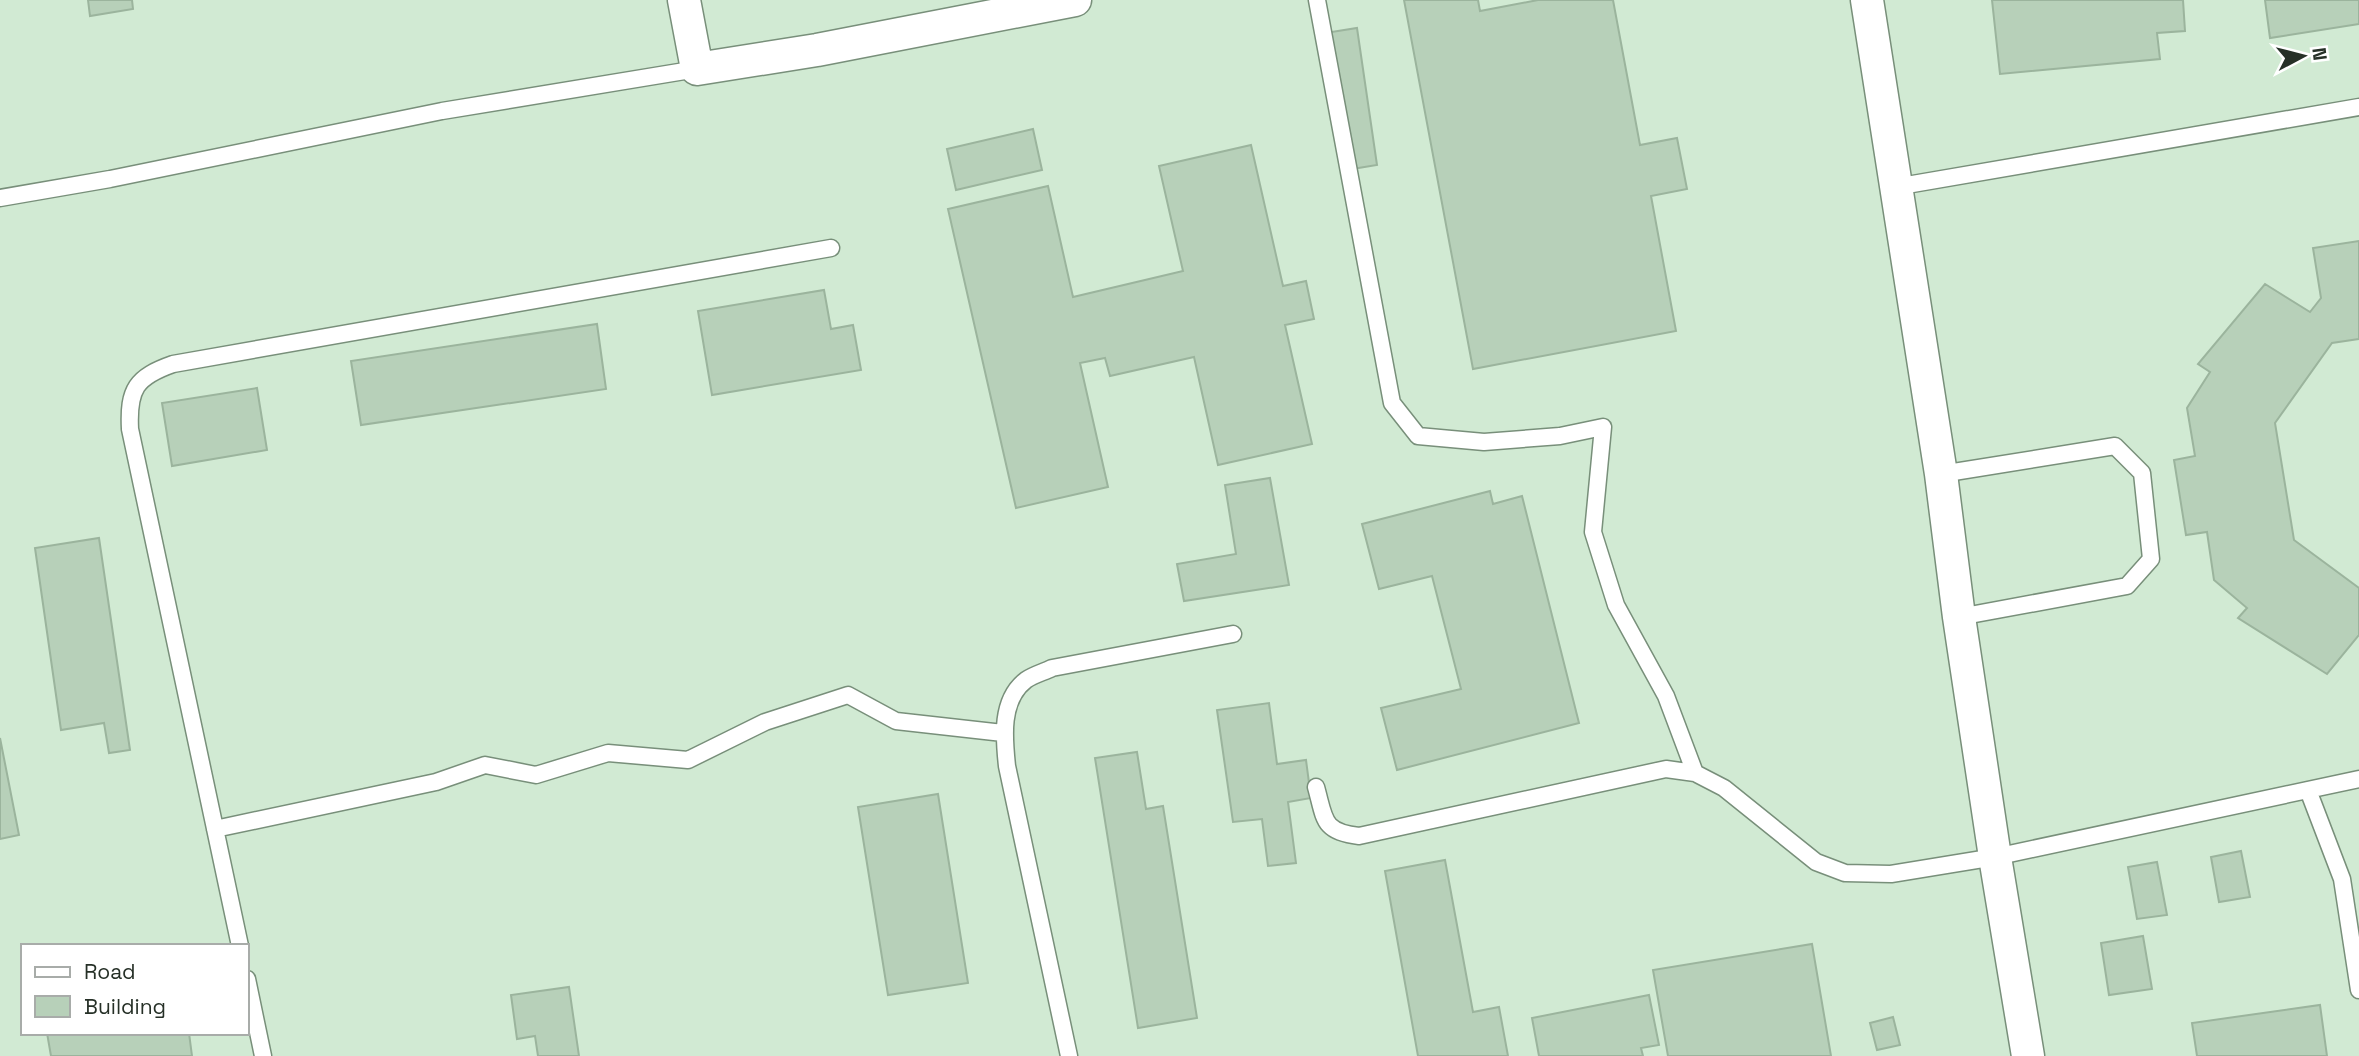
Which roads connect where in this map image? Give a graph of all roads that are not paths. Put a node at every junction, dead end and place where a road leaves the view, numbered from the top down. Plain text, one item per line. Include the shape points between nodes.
1 (684, 0) edge
2 (1074, 0) edge
3 (1317, 0) edge
4 (1867, 0) edge
5 (697, 69) junction
6 (2359, 107) edge
7 (1895, 187) junction
8 (0, 198) edge
9 (831, 248) dead end
10 (1941, 474) junction
11 (1959, 617) junction
12 (1233, 634) dead end
13 (1003, 733) junction
14 (1695, 773) junction
15 (2359, 779) edge
16 (1316, 787) dead end
17 (2308, 790) junction
18 (215, 829) junction
19 (1995, 857) junction
20 (240, 944) edge
21 (248, 984) edge
22 (2359, 990) edge
23 (263, 1056) edge
24 (1069, 1056) edge
25 (2028, 1056) edge

1 - 5 street
2 - 5 street
3 - 14 lane via 1392,404 1418,436 1484,442 1560,436 1603,427 1592,532 1616,606 1666,696
4 - 7 street
5 - 8 lane via 442,111
6 - 7 lane
7 - 10 street
9 - 18 lane via 173,364 136,384 129,406 130,429
10 - 11 street
10 - 11 lane via 2115,446 2142,473 2151,559 2127,586
11 - 19 street
12 - 13 lane via 1052,668 1025,681 1011,701
13 - 18 lane via 896,721 848,695 765,722 688,760 608,752 536,775 485,765 436,782
13 - 24 lane
14 - 16 lane via 1666,769 1359,836 1339,834 1327,823
14 - 19 lane via 1724,788 1816,862 1845,873 1891,874
15 - 17 lane
17 - 19 lane
17 - 22 lane via 2342,878
18 - 20 lane
19 - 25 street
21 - 23 lane

